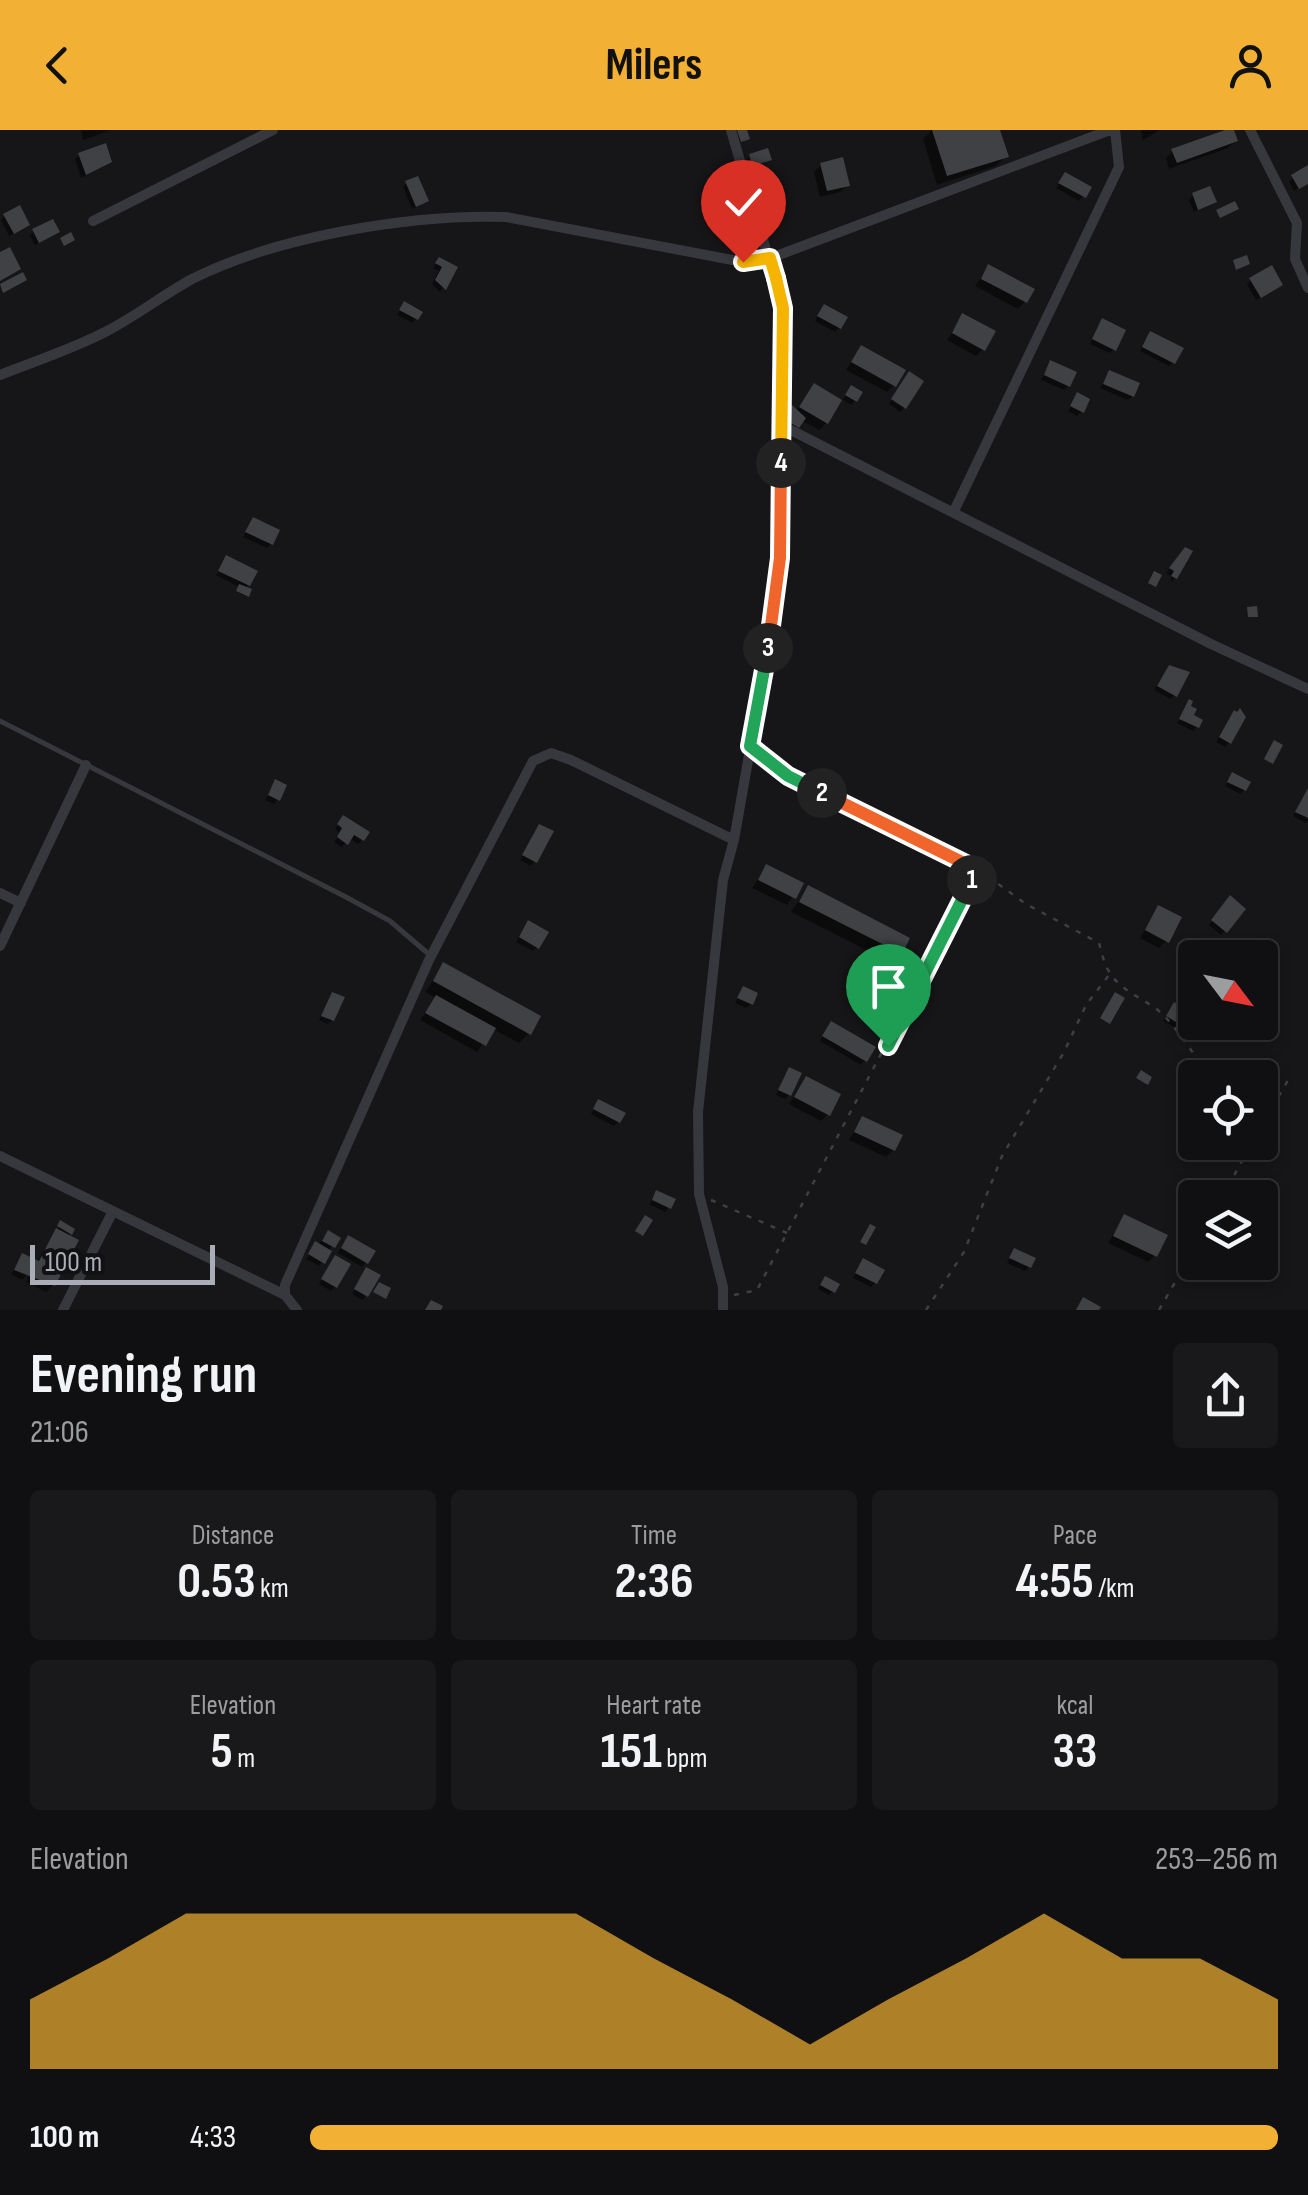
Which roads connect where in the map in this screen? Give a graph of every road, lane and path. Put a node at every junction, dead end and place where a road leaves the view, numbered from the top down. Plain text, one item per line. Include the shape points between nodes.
1 (273, 130) edge
2 (730, 130) edge
3 (1112, 130) edge
4 (1250, 130) edge
5 (93, 221) dead end
6 (770, 258) junction
7 (1308, 288) edge
8 (0, 375) edge
9 (781, 425) junction
10 (954, 510) junction
11 (1308, 688) edge
12 (0, 720) edge
13 (750, 746) junction
14 (86, 765) junction
15 (734, 840) junction
16 (978, 870) junction
17 (0, 892) edge
18 (21, 903) junction
19 (0, 946) edge
20 (430, 956) junction
21 (1110, 974) junction
22 (1196, 1060) edge
23 (1278, 1083) edge
24 (1278, 1098) edge
25 (0, 1156) edge
26 (699, 1194) junction
27 (113, 1211) junction
28 (788, 1233) junction
29 (1178, 1277) edge
30 (285, 1295) junction
31 (723, 1297) junction
32 (62, 1310) edge
33 (297, 1310) edge
34 (723, 1310) edge
35 (926, 1310) edge
36 (1159, 1310) edge

1 - 5 street
2 - 6 street
3 - 6 street
3 - 10 street via 1120,167
4 - 7 street via 1297,223 1295,259
6 - 8 street via 743,262 474,216 329,232 194,279 105,332
6 - 9 street via 783,308
9 - 10 street
9 - 13 street via 776,602
10 - 11 street
12 - 14 lane
13 - 15 street
13 - 16 path via 788,776
14 - 18 street
14 - 20 lane via 390,921
15 - 20 street via 551,753 533,762 512,797
15 - 26 street via 723,880 698,1112
16 - 21 path via 1099,944
16 - 28 path
17 - 18 street
18 - 19 street
20 - 30 street
21 - 22 path via 1156,1009
21 - 35 path via 1002,1156 964,1252
23 - 24 path via 1288,1082
25 - 27 street
26 - 28 path
26 - 31 street
27 - 30 street
27 - 32 street
28 - 31 path via 757,1290
29 - 36 path
30 - 33 street
31 - 34 street

